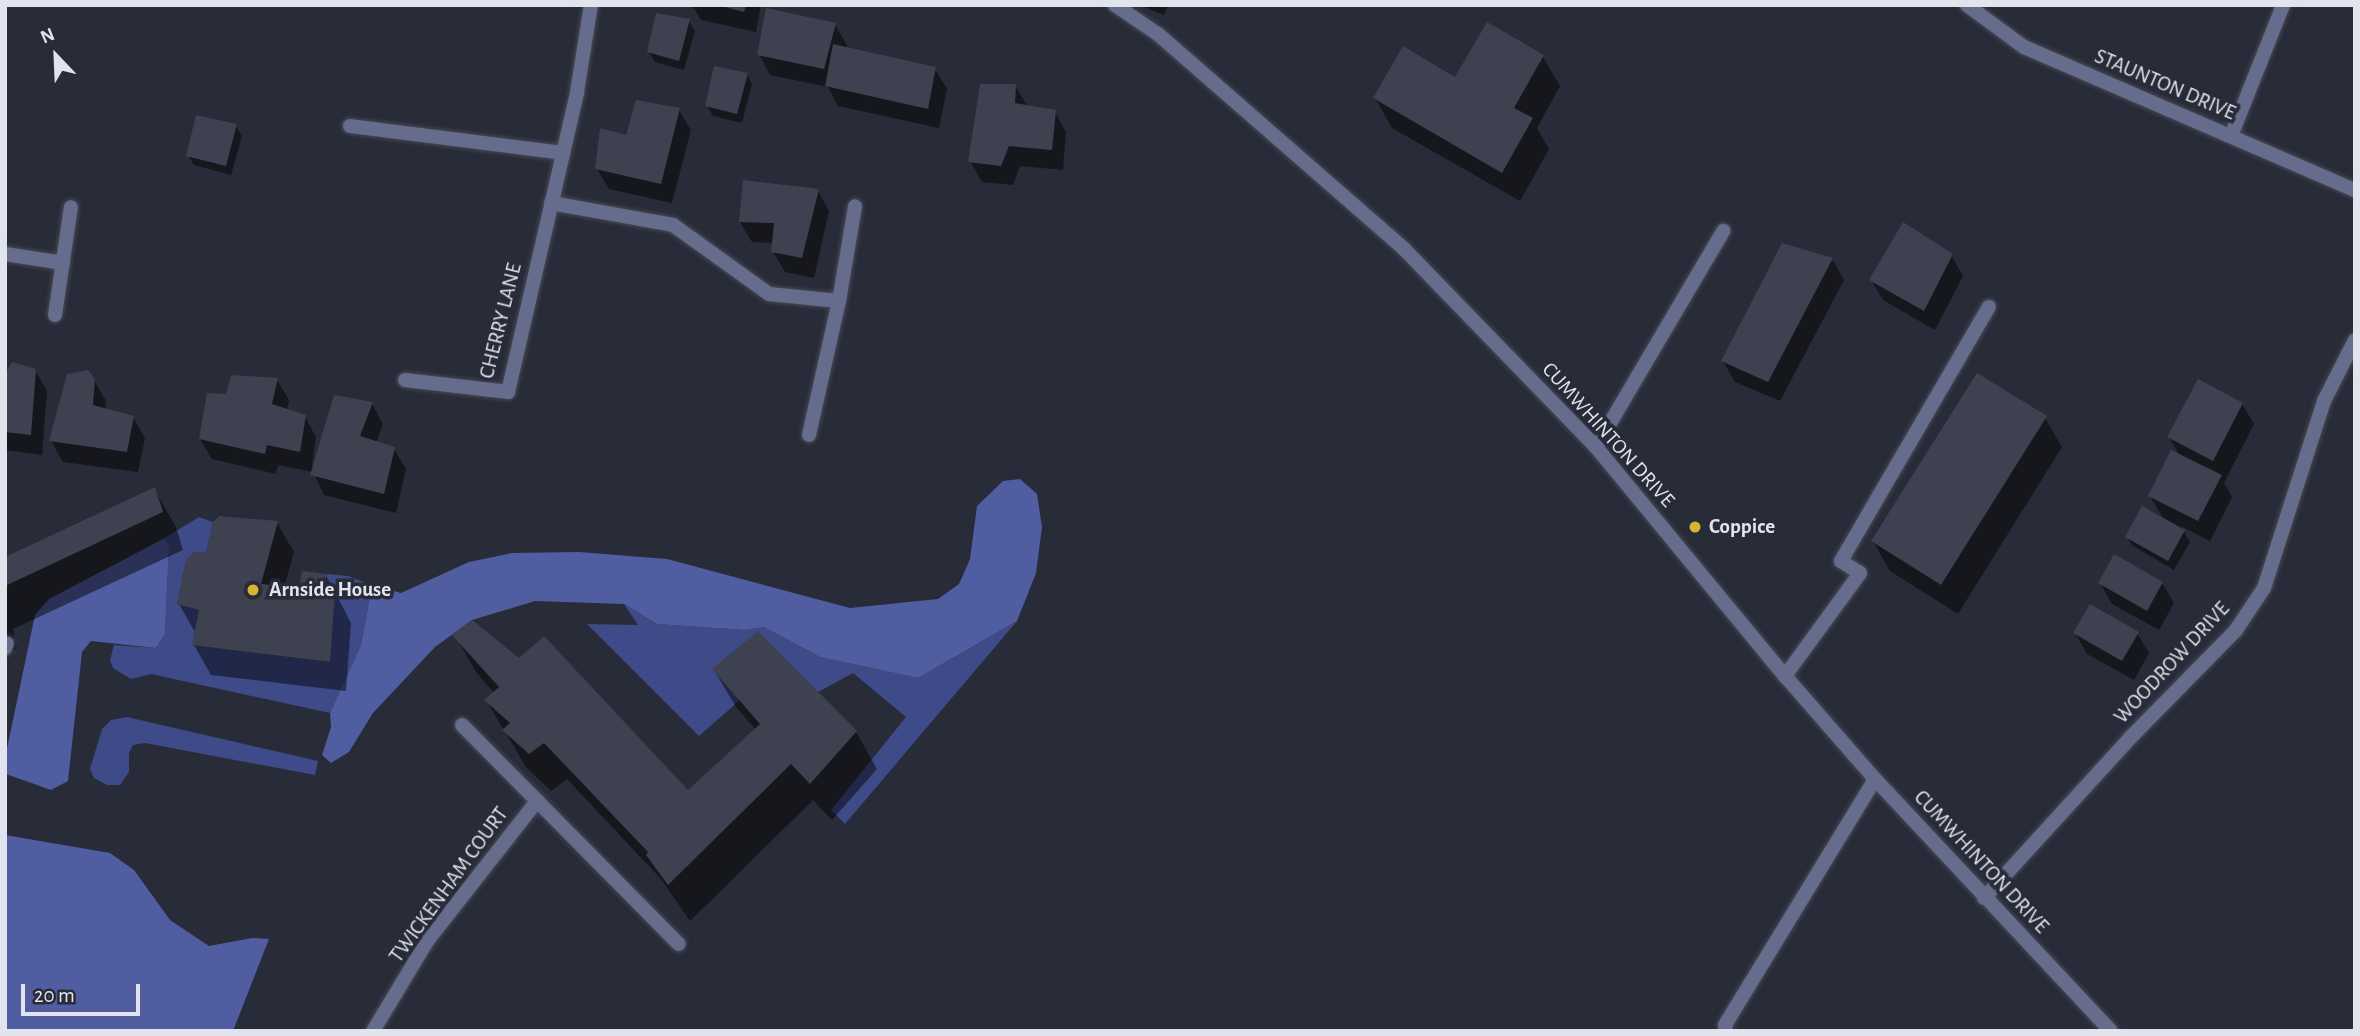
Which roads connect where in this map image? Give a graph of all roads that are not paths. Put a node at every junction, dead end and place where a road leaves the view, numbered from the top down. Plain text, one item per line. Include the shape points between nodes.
1 (591, 5) edge
2 (1115, 5) edge
3 (1967, 5) edge
4 (2283, 5) edge
5 (350, 126) dead end
6 (2231, 136) junction
7 (563, 153) junction
8 (2355, 190) edge
9 (551, 203) junction
10 (855, 206) dead end
11 (71, 207) dead end
12 (1723, 231) dead end
13 (5, 254) edge
14 (63, 263) junction
15 (839, 301) junction
16 (1989, 307) dead end
17 (55, 315) dead end
18 (2355, 340) edge
19 (405, 380) dead end
20 (809, 435) dead end
21 (1595, 447) junction
22 (1785, 676) junction
23 (462, 725) dead end
24 (1875, 779) junction
25 (537, 801) junction
26 (1984, 898) junction
27 (679, 943) dead end
28 (373, 1031) edge
29 (1726, 1031) edge
30 (2111, 1031) edge

1 - 7 street, CHERRY LANE
2 - 21 street, CUMWHINTON DRIVE via 1159,35 1384,228
3 - 6 street, STAUNTON DRIVE via 2024,47
4 - 6 street
5 - 7 street
6 - 8 street, STAUNTON DRIVE
7 - 9 street, CHERRY LANE
9 - 15 street via 673,225 769,294
9 - 19 street, CHERRY LANE via 508,392
10 - 15 street
11 - 14 street
12 - 21 street
13 - 14 street
14 - 17 street
15 - 20 street
16 - 22 street via 1841,561 1860,573
18 - 26 street, WOODROW DRIVE via 2324,401 2264,588 2236,631 2132,736
21 - 22 street, CUMWHINTON DRIVE
22 - 24 street, CUMWHINTON DRIVE
23 - 25 street, TWICKENHAM COURT
24 - 26 street, CUMWHINTON DRIVE
24 - 29 street
25 - 27 street, TWICKENHAM COURT
25 - 28 street, TWICKENHAM COURT via 428,940
26 - 30 street, CUMWHINTON DRIVE

